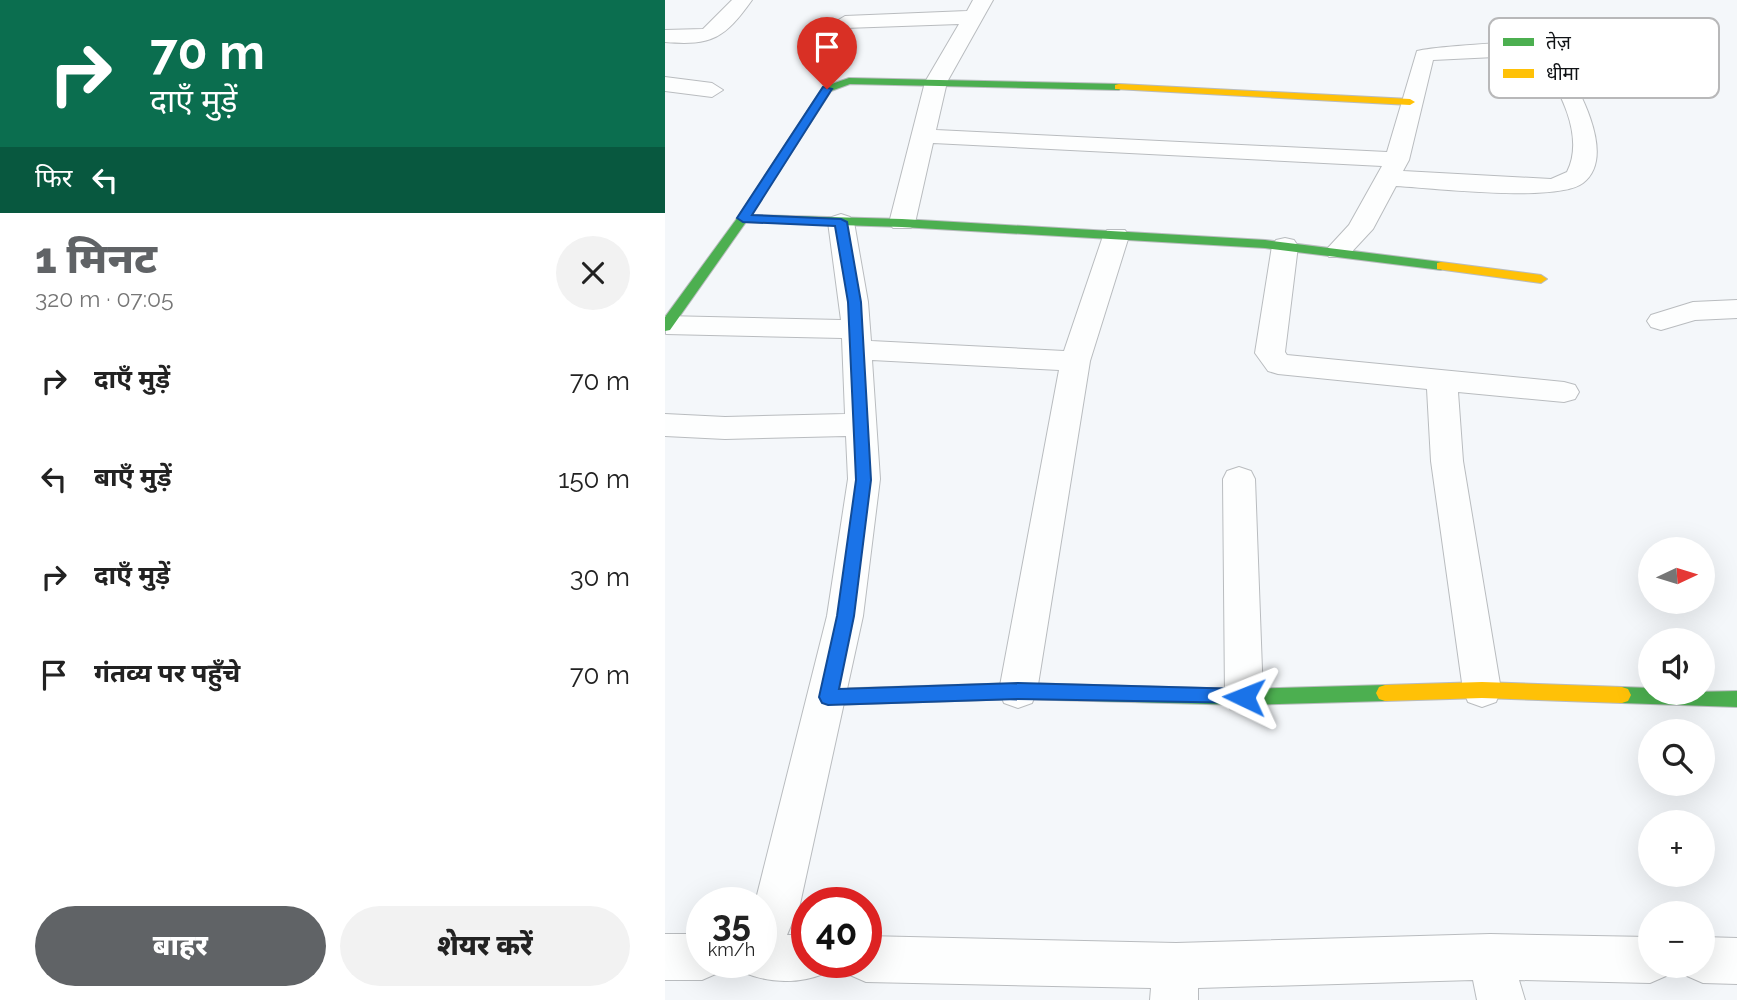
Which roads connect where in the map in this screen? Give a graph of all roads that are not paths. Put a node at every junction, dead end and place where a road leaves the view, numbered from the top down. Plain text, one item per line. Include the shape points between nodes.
1 (742, 0) edge
2 (979, 9) edge
3 (845, 22) dead end
4 (665, 36) edge
5 (1489, 51) edge
6 (936, 82) junction
7 (665, 84) edge
8 (712, 90) dead end
9 (1571, 98) edge
10 (1409, 102) junction
11 (923, 136) junction
12 (1393, 169) junction
13 (743, 218) junction
14 (841, 222) junction
15 (902, 223) junction
16 (1115, 236) junction
17 (1285, 246) junction
18 (1338, 251) junction
19 (1541, 279) dead end
20 (1737, 309) edge
21 (1661, 321) dead end
22 (666, 326) edge
23 (856, 339) junction
24 (1075, 361) junction
25 (1442, 380) junction
26 (1564, 392) dead end
27 (665, 425) edge
28 (862, 425) junction
29 (1239, 479) dead end
30 (1482, 690) junction
31 (1018, 691) junction
32 (828, 697) junction
33 (1244, 697) junction
34 (1737, 699) edge
35 (777, 906) edge
36 (665, 957) edge
37 (686, 957) edge
38 (882, 960) edge
39 (1715, 960) edge
40 (1638, 961) edge
41 (1737, 961) edge
42 (1496, 979) edge
43 (1175, 983) edge

1 - 4 street via 715,33 693,39
2 - 3 street
2 - 6 street
5 - 10 street via 1424,55
6 - 10 street
6 - 11 street
6 - 13 street via 849,80 827,89
7 - 8 street
9 - 12 street via 1585,148 1580,172 1571,180 1552,186
10 - 12 street
11 - 12 street
11 - 15 street
12 - 18 street via 1360,229
13 - 14 street
13 - 22 street
14 - 15 street
14 - 23 street via 855,302
15 - 16 street
16 - 17 street
16 - 24 street
17 - 18 street
17 - 25 street via 1270,353 1278,364
18 - 19 street
20 - 21 street via 1693,311
22 - 23 street
23 - 24 street
23 - 28 street
24 - 31 street
25 - 26 street
25 - 30 street via 1447,461
27 - 28 street
28 - 32 street via 864,480 845,616
29 - 33 street
30 - 33 street
30 - 34 street
31 - 32 street
31 - 33 street
32 - 35 street
36 - 37 street
38 - 43 street
39 - 41 street
40 - 42 street
42 - 43 street

